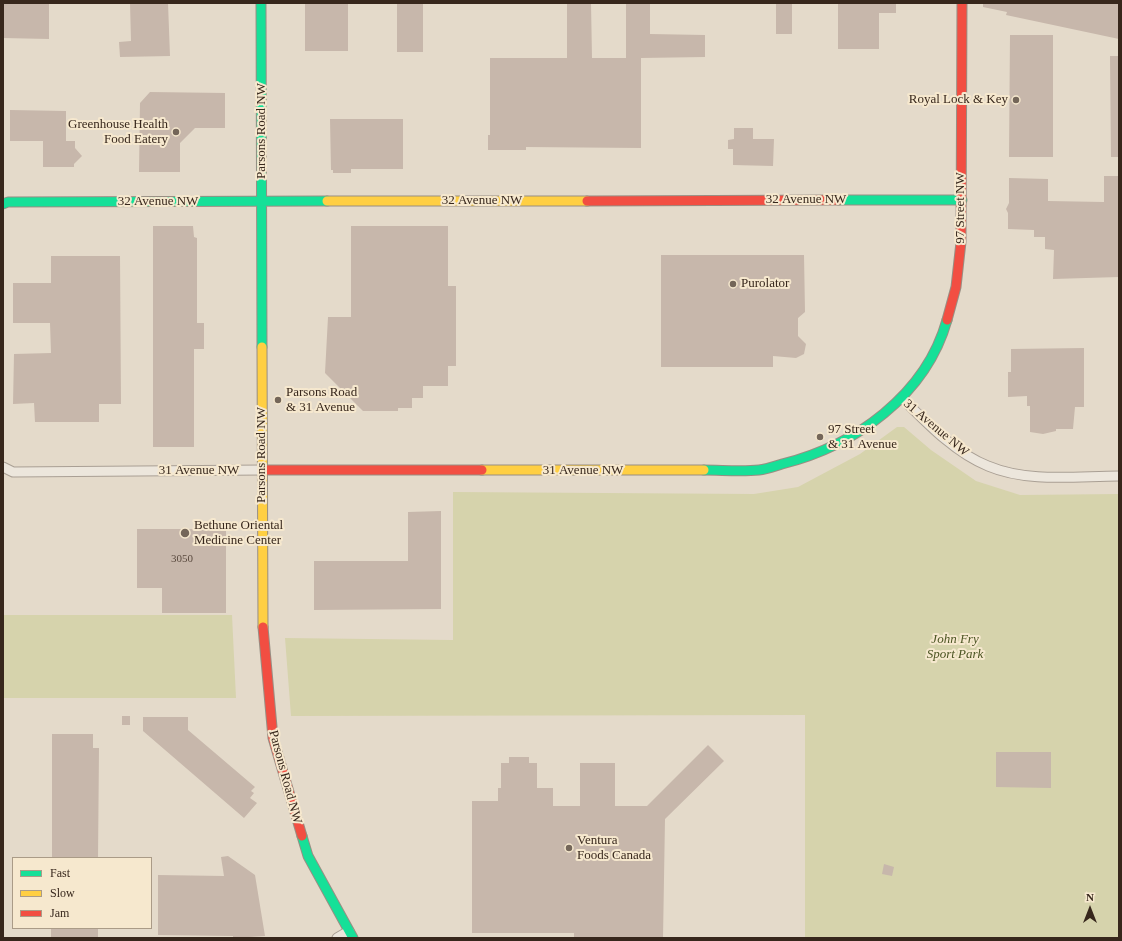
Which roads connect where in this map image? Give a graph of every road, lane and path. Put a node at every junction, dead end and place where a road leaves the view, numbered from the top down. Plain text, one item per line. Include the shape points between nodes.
1 (261, 3) edge
2 (962, 3) edge
3 (962, 200) junction
4 (262, 201) junction
5 (3, 204) edge
6 (902, 398) junction
7 (3, 467) edge
8 (263, 470) junction
9 (1119, 476) edge
10 (351, 935) edge
11 (337, 938) edge

1 - 4 street, Parsons Road NW
2 - 3 street, 97 Street NW
3 - 4 street, 32 Avenue NW
3 - 6 street, 97 Street NW via 960,265 951,311 932,355
4 - 5 street, 32 Avenue NW
4 - 8 street, Parsons Road NW
6 - 8 street, 31 Avenue NW via 884,415 845,442 795,462 759,470
6 - 9 street, 31 Avenue NW via 963,452 974,460 996,469 1023,475
7 - 8 street, 31 Avenue NW via 13,472
8 - 10 street, Parsons Road NW via 262,626 273,738 308,856
10 - 11 street

